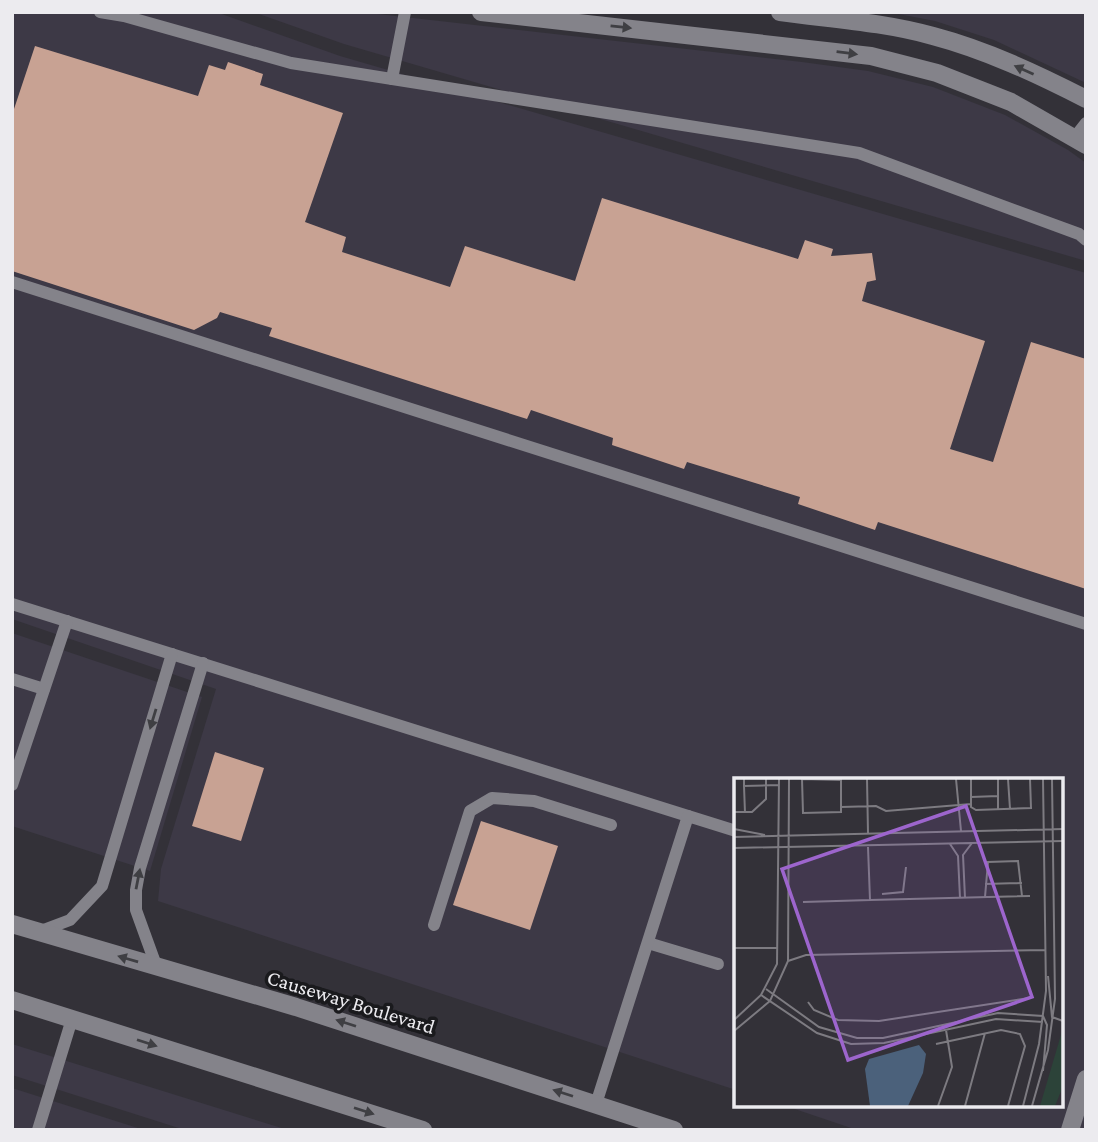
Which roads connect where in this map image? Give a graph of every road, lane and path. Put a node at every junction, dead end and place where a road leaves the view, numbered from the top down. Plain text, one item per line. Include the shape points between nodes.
1 (100, 12) edge
2 (405, 12) edge
3 (481, 12) edge
4 (780, 12) edge
5 (392, 79) junction
6 (1086, 99) edge
7 (1082, 135) edge
8 (1083, 233) edge
9 (12, 282) edge
10 (12, 604) edge
11 (66, 621) junction
12 (1086, 624) edge
13 (173, 653) junction
14 (202, 663) junction
15 (12, 679) edge
16 (44, 689) junction
17 (12, 785) edge
18 (688, 816) junction
19 (611, 825) dead end
20 (734, 830) edge
21 (12, 924) edge
22 (434, 925) dead end
23 (38, 933) junction
24 (648, 943) junction
25 (718, 964) dead end
26 (157, 968) junction
27 (12, 1000) edge
28 (72, 1018) junction
29 (1086, 1079) edge
30 (596, 1104) junction
31 (38, 1130) edge
32 (423, 1130) edge
33 (674, 1130) edge
34 (1070, 1130) edge

1 - 5 lane via 291,63
2 - 5 lane
3 -> 7 main road via 872,56 937,73
6 -> 4 main road via 988,54 932,35
5 - 8 lane via 859,153
9 - 12 lane
10 - 11 lane
11 - 13 lane
11 - 16 lane
13 - 14 lane
13 -> 23 lane via 102,886 70,920
14 - 18 lane
26 -> 14 lane via 136,910 136,890
15 - 16 lane
16 - 17 lane
18 - 20 lane
18 - 24 lane
19 - 22 lane via 534,801 492,798 470,811
21 - 23 main road, Causeway Boulevard
26 -> 23 main road, Causeway Boulevard
24 - 25 lane
24 - 30 lane
30 -> 26 main road, Causeway Boulevard via 296,1007
27 - 28 main road
28 - 31 lane
28 -> 32 main road
29 - 34 main road
30 - 33 main road, Causeway Boulevard

